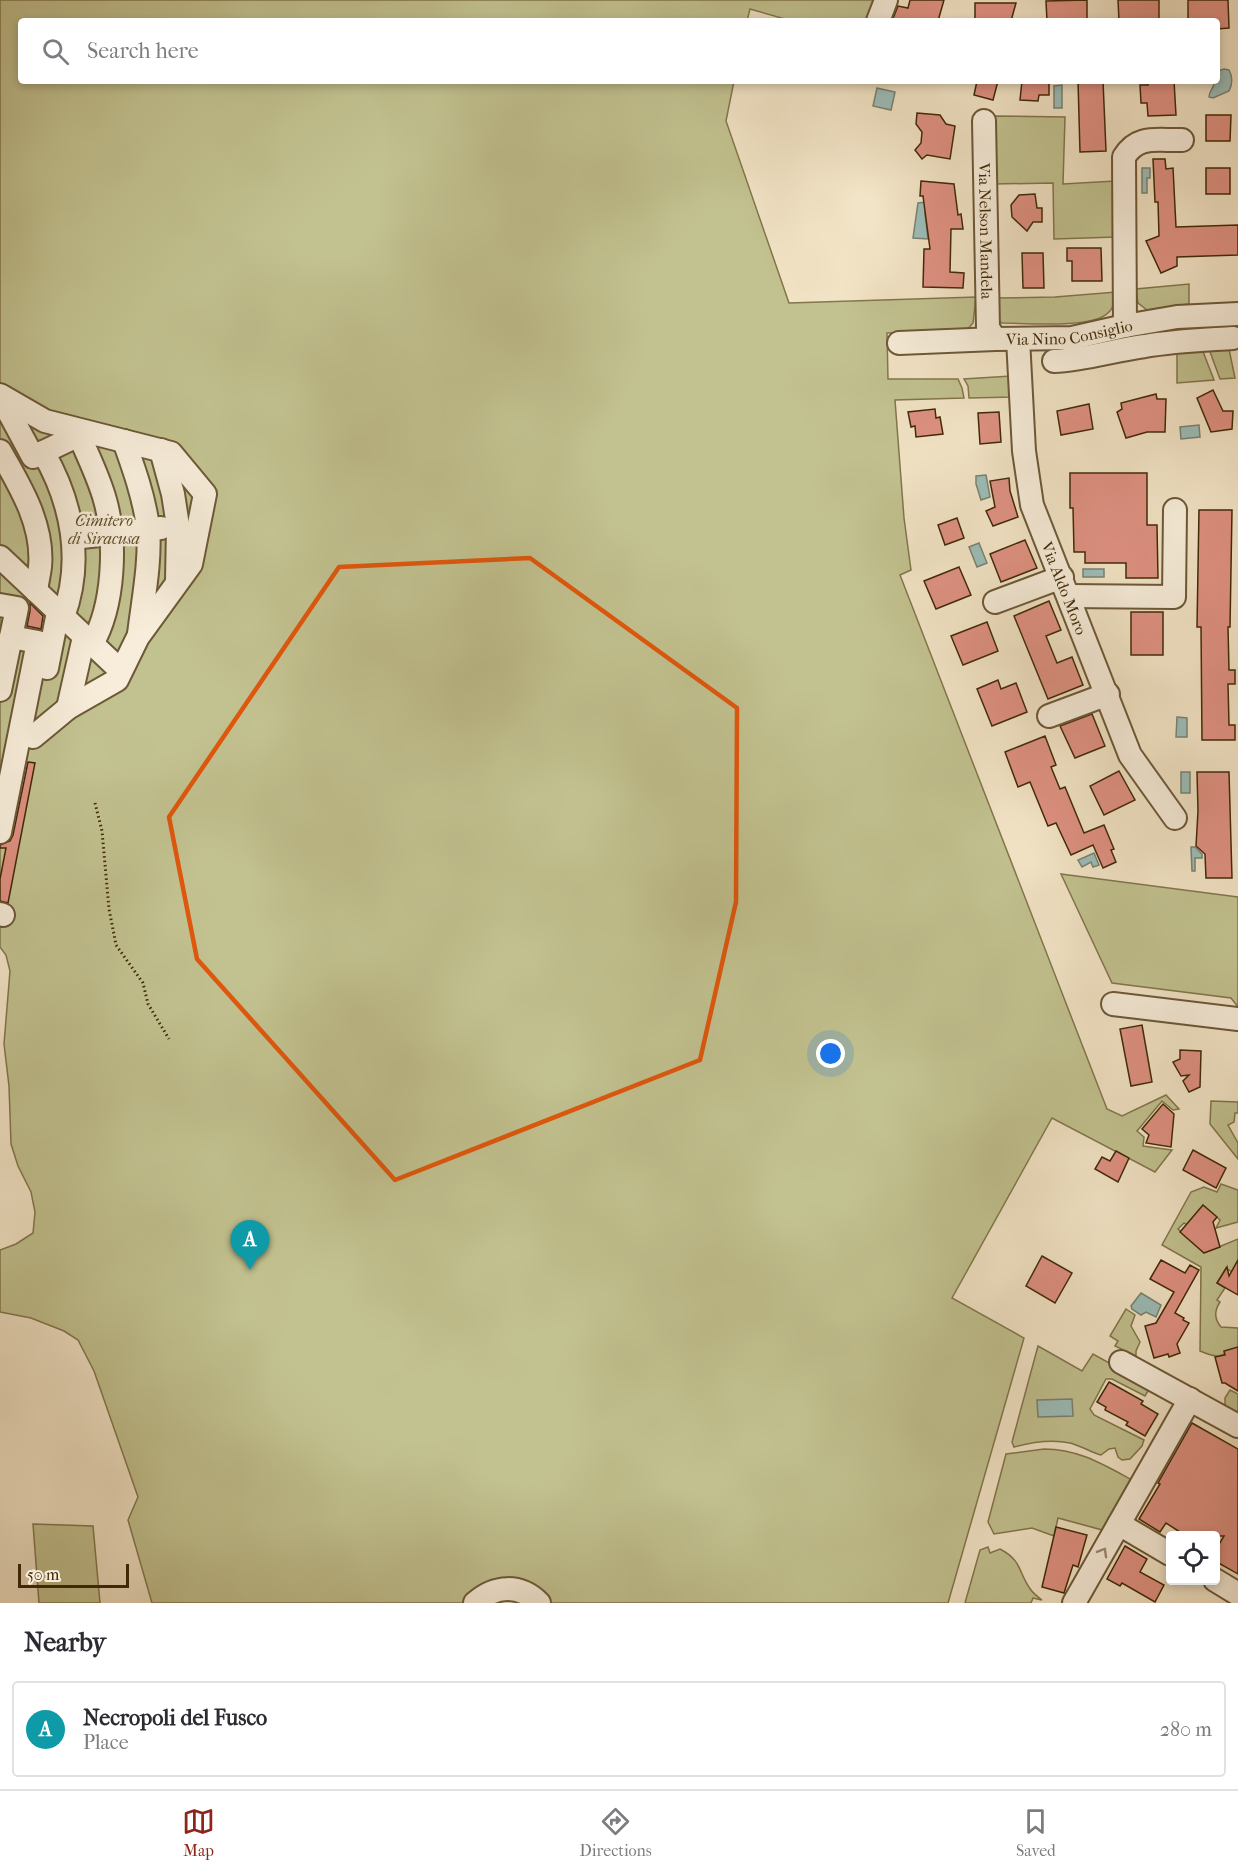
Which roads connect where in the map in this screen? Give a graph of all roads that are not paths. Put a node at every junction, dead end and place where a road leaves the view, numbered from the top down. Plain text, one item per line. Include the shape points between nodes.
1 (886, 0) edge
2 (879, 18) edge
3 (984, 121) dead end
4 (1182, 140) dead end
5 (1238, 314) edge
6 (1133, 325) junction
7 (1233, 338) dead end
8 (995, 339) junction
9 (1018, 339) junction
10 (899, 344) dead end
11 (1143, 346) junction
12 (1054, 361) dead end
13 (0, 395) edge
14 (79, 433) junction
15 (124, 441) junction
16 (161, 450) junction
17 (0, 451) edge
18 (43, 452) junction
19 (1175, 510) dead end
20 (188, 525) junction
21 (148, 529) junction
22 (111, 534) junction
23 (73, 538) junction
24 (0, 556) edge
25 (1065, 587) junction
26 (36, 591) junction
27 (995, 602) dead end
28 (0, 605) edge
29 (61, 614) junction
30 (11, 637) junction
31 (138, 637) junction
32 (88, 640) junction
33 (120, 670) junction
34 (0, 690) edge
35 (1108, 694) junction
36 (68, 708) junction
37 (1049, 716) dead end
38 (8, 754) edge
39 (1175, 818) dead end
40 (0, 832) edge
41 (1113, 1004) dead end
42 (1238, 1019) edge
43 (1121, 1362) dead end
44 (1190, 1400) junction
45 (1238, 1426) edge
46 (1119, 1524) junction
47 (1166, 1552) edge
48 (1220, 1584) edge
49 (1238, 1594) edge
50 (475, 1603) edge
51 (539, 1603) edge
52 (1074, 1603) edge

1 - 2 street
3 - 8 street, Via Nelson Mandela via 988,328
4 - 6 street via 1139,141 1124,157
5 - 6 street, Via Nino Consiglio via 1177,317
6 - 9 street, Via Nino Consiglio via 1071,338
6 - 11 street
7 - 11 street
8 - 9 street, Via Nino Consiglio
8 - 10 street, Via Nino Consiglio
9 - 25 street, Via Aldo Moro via 1024,451 1032,505
11 - 12 street
13 - 14 street via 45,422
13 - 18 street via 33,457
14 - 15 street
14 - 18 street
14 - 22 street via 105,498
15 - 16 street
15 - 21 street
16 - 20 street via 172,494
16 - 20 street via 171,453 205,494
17 - 26 street via 23,491 39,541
18 - 23 street via 63,493
19 - 25 street via 1174,597
20 - 21 street
20 - 31 street via 191,564
21 - 22 street
21 - 31 street
22 - 23 street
22 - 32 street via 109,595 99,632
23 - 29 street via 73,574
24 - 26 street
25 - 27 street
25 - 35 street, Via Aldo Moro
26 - 29 street
28 - 30 street via 17,608
29 - 32 street
29 - 36 street via 33,737
30 - 34 street
30 - 38 street via 38,642
31 - 33 street
32 - 33 street
32 - 36 street
33 - 36 street via 117,680
35 - 37 street
35 - 39 street, Via Aldo Moro via 1130,755
38 - 40 street
41 - 42 street
43 - 44 street
44 - 45 street
44 - 46 street
46 - 47 street
52 -> 46 street
48 - 49 street
50 - 51 street via 492,1592 512,1588

